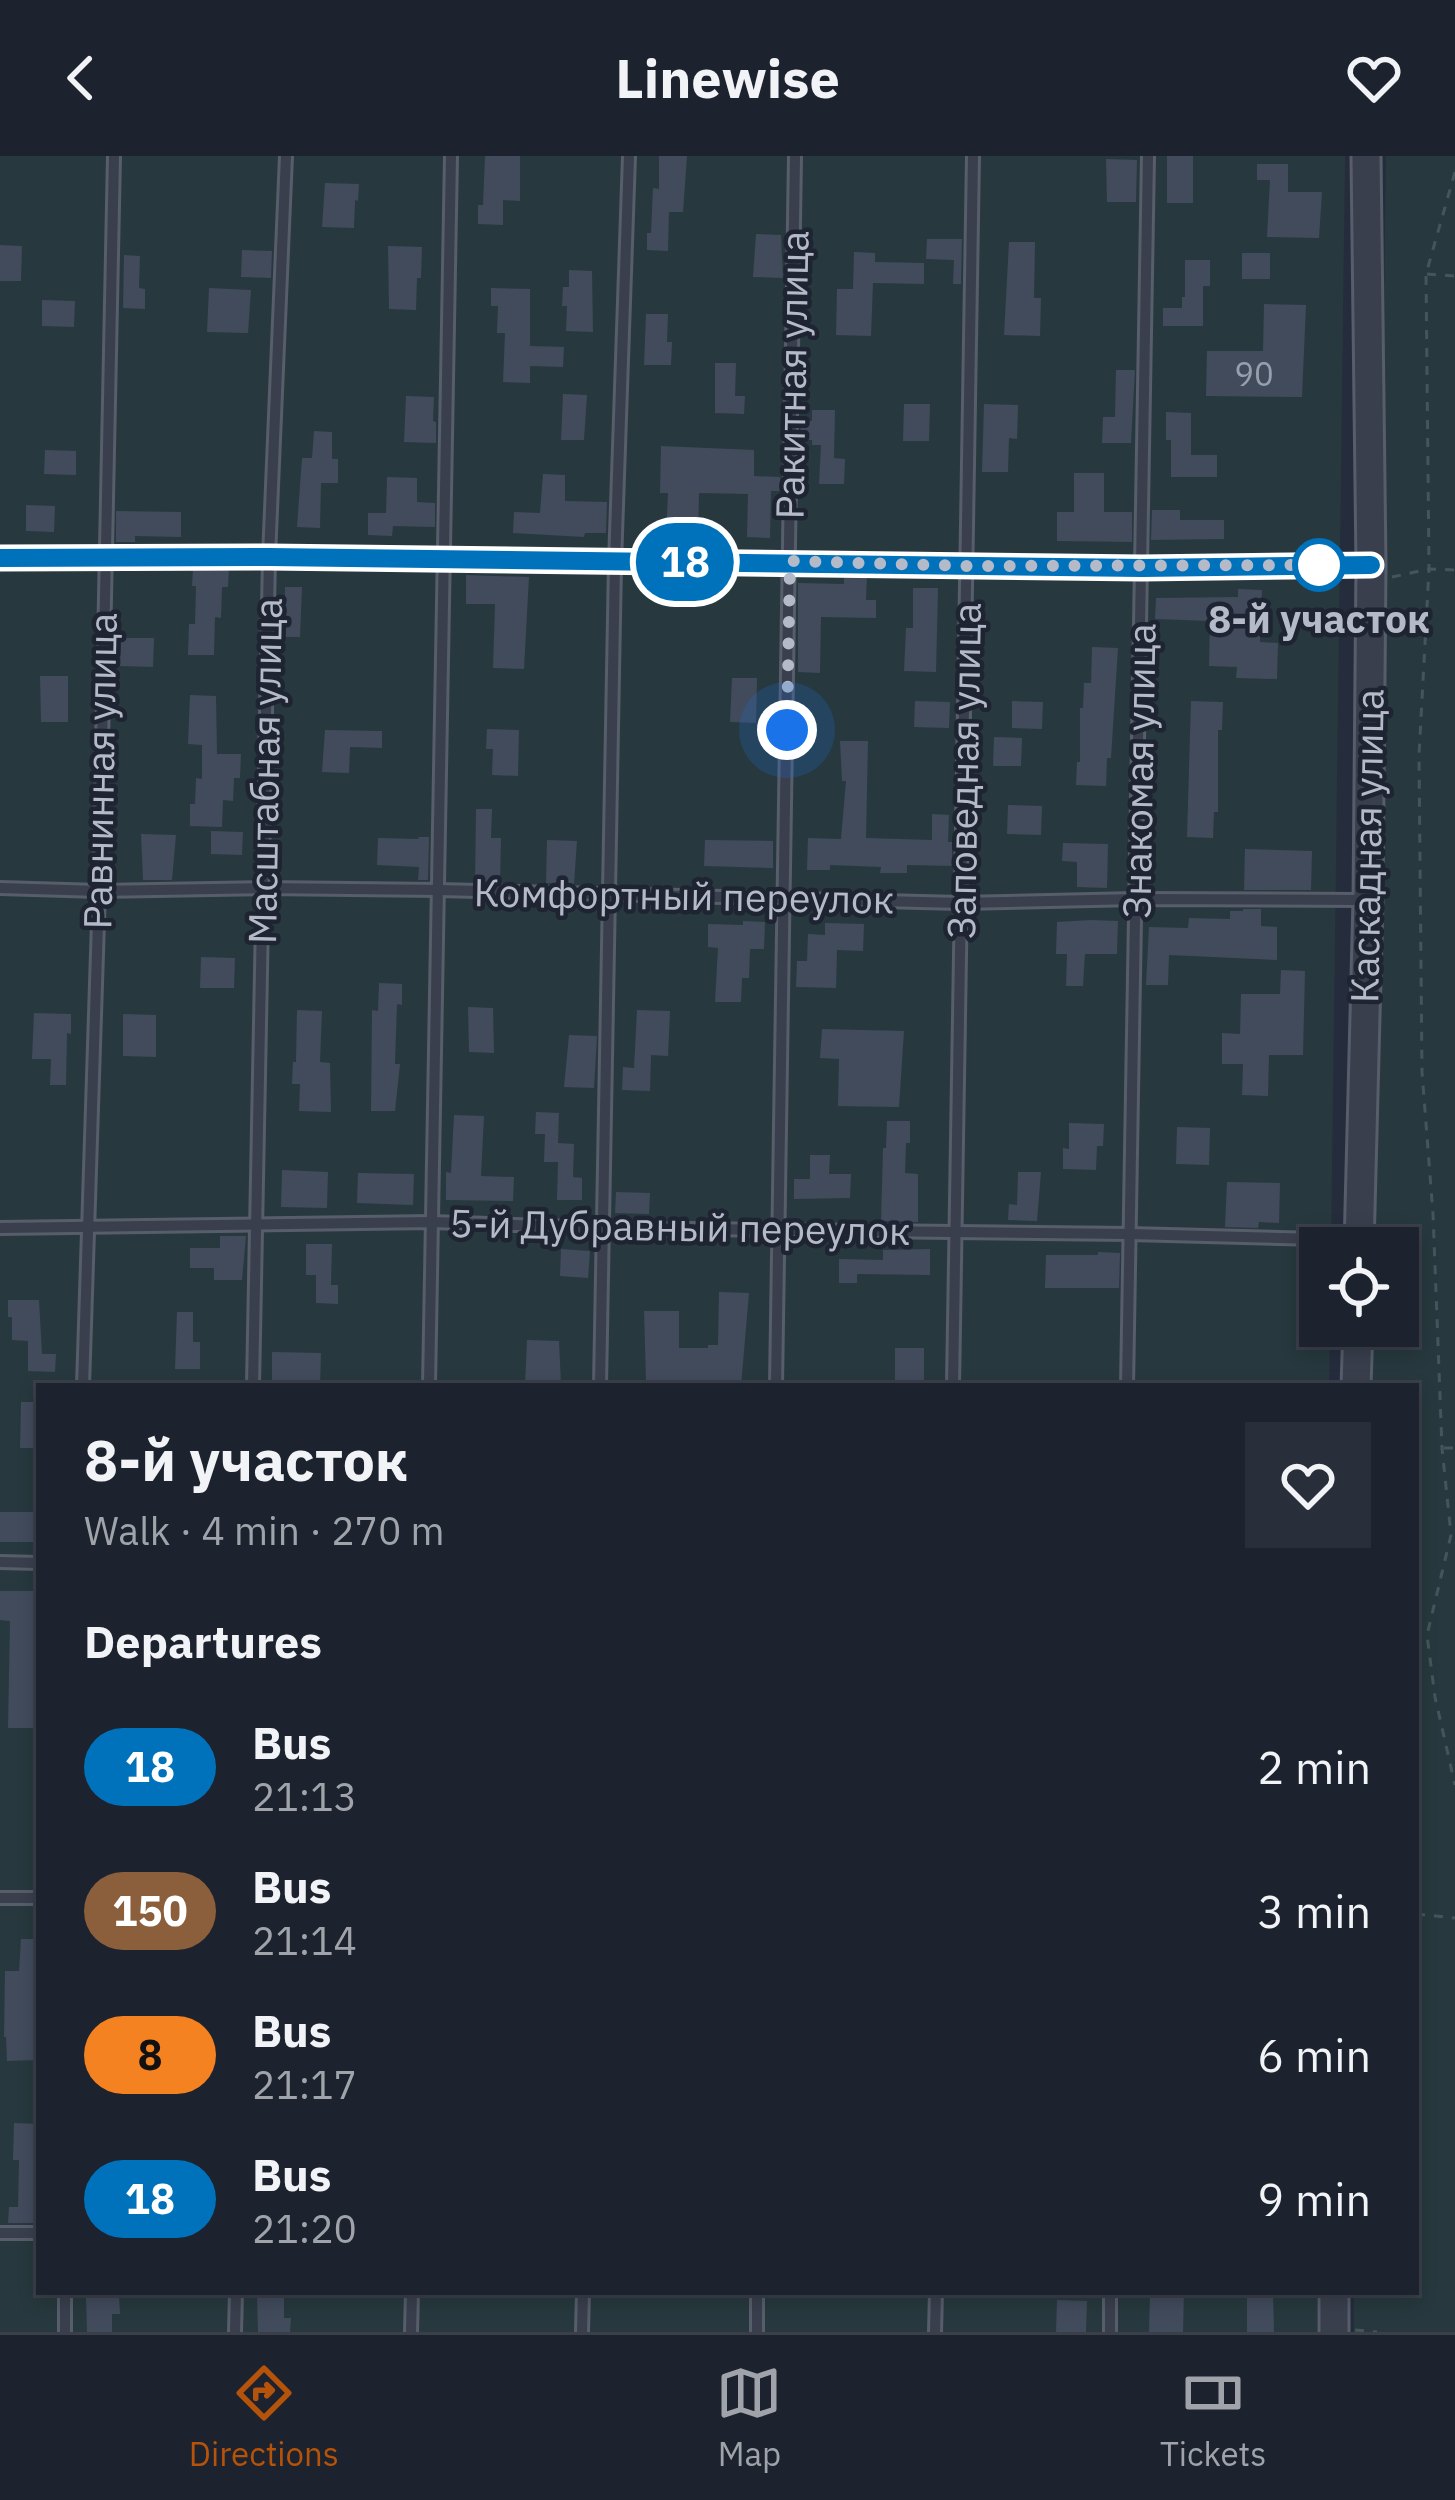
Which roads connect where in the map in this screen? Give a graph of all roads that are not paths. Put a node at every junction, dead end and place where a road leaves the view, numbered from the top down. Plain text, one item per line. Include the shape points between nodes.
1 (114, 156) edge
2 (286, 156) edge
3 (451, 156) edge
4 (629, 156) edge
5 (795, 156) edge
6 (973, 156) edge
7 (1148, 156) edge
8 (1366, 156) edge
9 (269, 557) junction
10 (0, 558) edge
11 (445, 559) junction
12 (105, 560) junction
13 (790, 561) junction
14 (615, 563) junction
15 (968, 566) junction
16 (1142, 568) junction
17 (1371, 573) junction
18 (0, 888) edge
19 (263, 888) junction
20 (438, 890) junction
21 (99, 891) junction
22 (609, 895) junction
23 (784, 899) junction
24 (1136, 899) junction
25 (1368, 900) junction
26 (961, 903) junction
27 (256, 1222) junction
28 (432, 1222) junction
29 (1359, 1227) edge
30 (0, 1228) edge
31 (86, 1228) junction
32 (603, 1228) junction
33 (778, 1230) junction
34 (956, 1232) junction
35 (1130, 1234) junction
36 (1299, 1241) edge
37 (1357, 1347) edge
38 (83, 1383) edge
39 (254, 1383) edge
40 (429, 1383) edge
41 (600, 1383) edge
42 (776, 1383) edge
43 (953, 1383) edge
44 (1127, 1383) edge
45 (1356, 1383) edge
46 (0, 1562) edge
47 (36, 1563) edge
48 (0, 1898) edge
49 (36, 1898) edge
50 (0, 2233) edge
51 (36, 2233) edge
52 (65, 2295) edge
53 (236, 2295) edge
54 (412, 2295) edge
55 (583, 2295) edge
56 (757, 2295) edge
57 (936, 2295) edge
58 (1110, 2295) edge
59 (1334, 2295) edge
60 (65, 2332) edge
61 (235, 2332) edge
62 (411, 2332) edge
63 (582, 2332) edge
64 (757, 2332) edge
65 (935, 2332) edge
66 (1109, 2332) edge
67 (1334, 2332) edge

1 - 12 lane, Равнинная улица
2 - 9 lane, Масштабная улица
3 - 11 lane
4 - 14 lane
5 - 13 lane, Ракитная улица
6 - 15 lane, Заповедная улица
7 - 16 lane, Знакомая улица
8 - 17 street, Каскадная улица
9 - 11 lane
9 - 12 lane
9 - 19 lane, Масштабная улица
10 - 12 lane
11 - 14 lane
11 - 20 lane
12 - 21 lane, Равнинная улица
13 - 14 lane
13 - 15 lane
13 - 23 lane, Ракитная улица
14 - 22 lane
15 - 16 lane
15 - 26 lane, Заповедная улица
16 - 17 lane
16 - 24 lane, Знакомая улица
17 - 25 street, Каскадная улица
18 - 21 lane, Комфортный переулок
19 - 20 lane, Комфортный переулок
19 - 21 lane, Комфортный переулок
19 - 27 lane, Масштабная улица
20 - 22 lane, Комфортный переулок
20 - 28 lane
21 - 31 lane, Равнинная улица
22 - 23 lane, Комфортный переулок
22 - 32 lane
23 - 26 lane, Комфортный переулок
23 - 33 lane, Ракитная улица
24 - 25 lane, Комфортный переулок
24 - 26 lane, Комфортный переулок
24 - 35 lane, Знакомая улица
25 - 29 street, Каскадная улица
26 - 34 lane, Заповедная улица
27 - 28 lane, 5-й Дубравный переулок
27 - 31 lane, 5-й Дубравный переулок
27 - 39 lane, Масштабная улица
28 - 32 lane, 5-й Дубравный переулок
28 - 40 lane
30 - 31 lane, 5-й Дубравный переулок
31 - 38 lane, Равнинная улица
32 - 33 lane, 5-й Дубравный переулок
32 - 41 lane
33 - 34 lane, 5-й Дубравный переулок
33 - 42 lane, Ракитная улица
34 - 35 lane, 5-й Дубравный переулок
34 - 43 lane, Заповедная улица
35 - 36 lane, 5-й Дубравный переулок
35 - 44 lane, Знакомая улица
37 - 45 street
46 - 47 lane
48 - 49 lane
50 - 51 lane
52 - 60 lane
53 - 61 lane
54 - 62 lane
55 - 63 lane
56 - 64 lane
57 - 65 lane
58 - 66 lane
59 - 67 street

